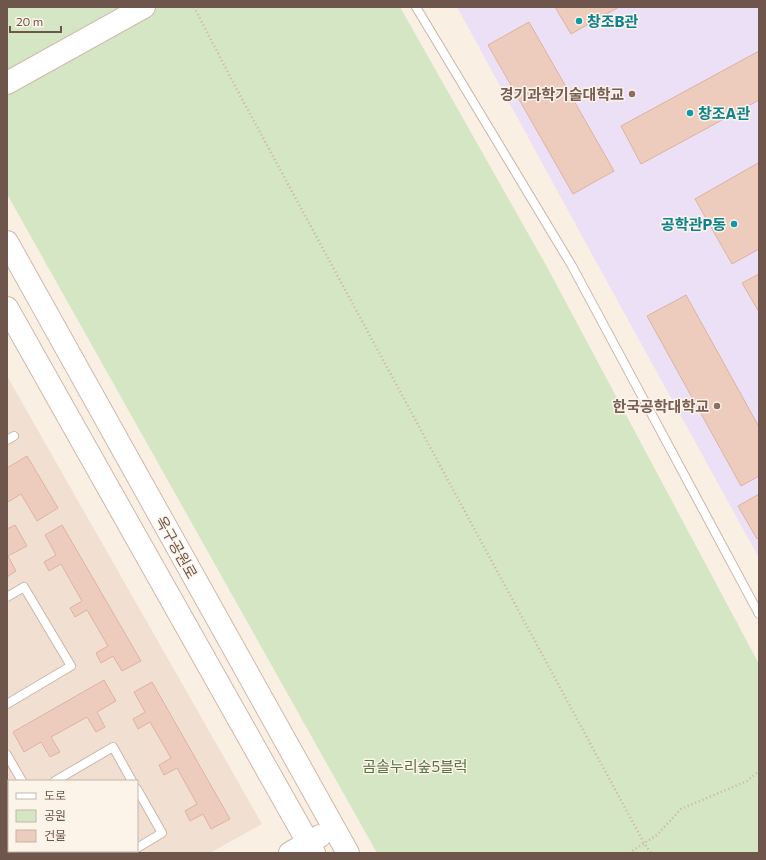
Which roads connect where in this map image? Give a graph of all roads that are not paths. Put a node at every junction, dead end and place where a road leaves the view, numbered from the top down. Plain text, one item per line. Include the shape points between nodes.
1 (144, 7) edge
2 (416, 7) edge
3 (7, 83) edge
4 (7, 242) edge
5 (7, 308) edge
6 (7, 597) edge
7 (759, 614) edge
8 (7, 704) edge
9 (7, 755) edge
10 (21, 780) edge
11 (57, 780) edge
12 (131, 780) edge
13 (138, 791) edge
14 (334, 828) junction
15 (138, 847) edge
16 (304, 850) edge
17 (348, 853) edge

1 - 3 street
2 - 7 lane via 572,266
4 - 14 street, 옥구공원로
5 - 16 street, 옥구공원로
6 - 8 lane via 24,587 71,666
9 - 10 lane
11 - 12 lane via 113,747
13 - 15 lane via 162,833
14 - 16 street
14 - 17 street, 옥구공원로

